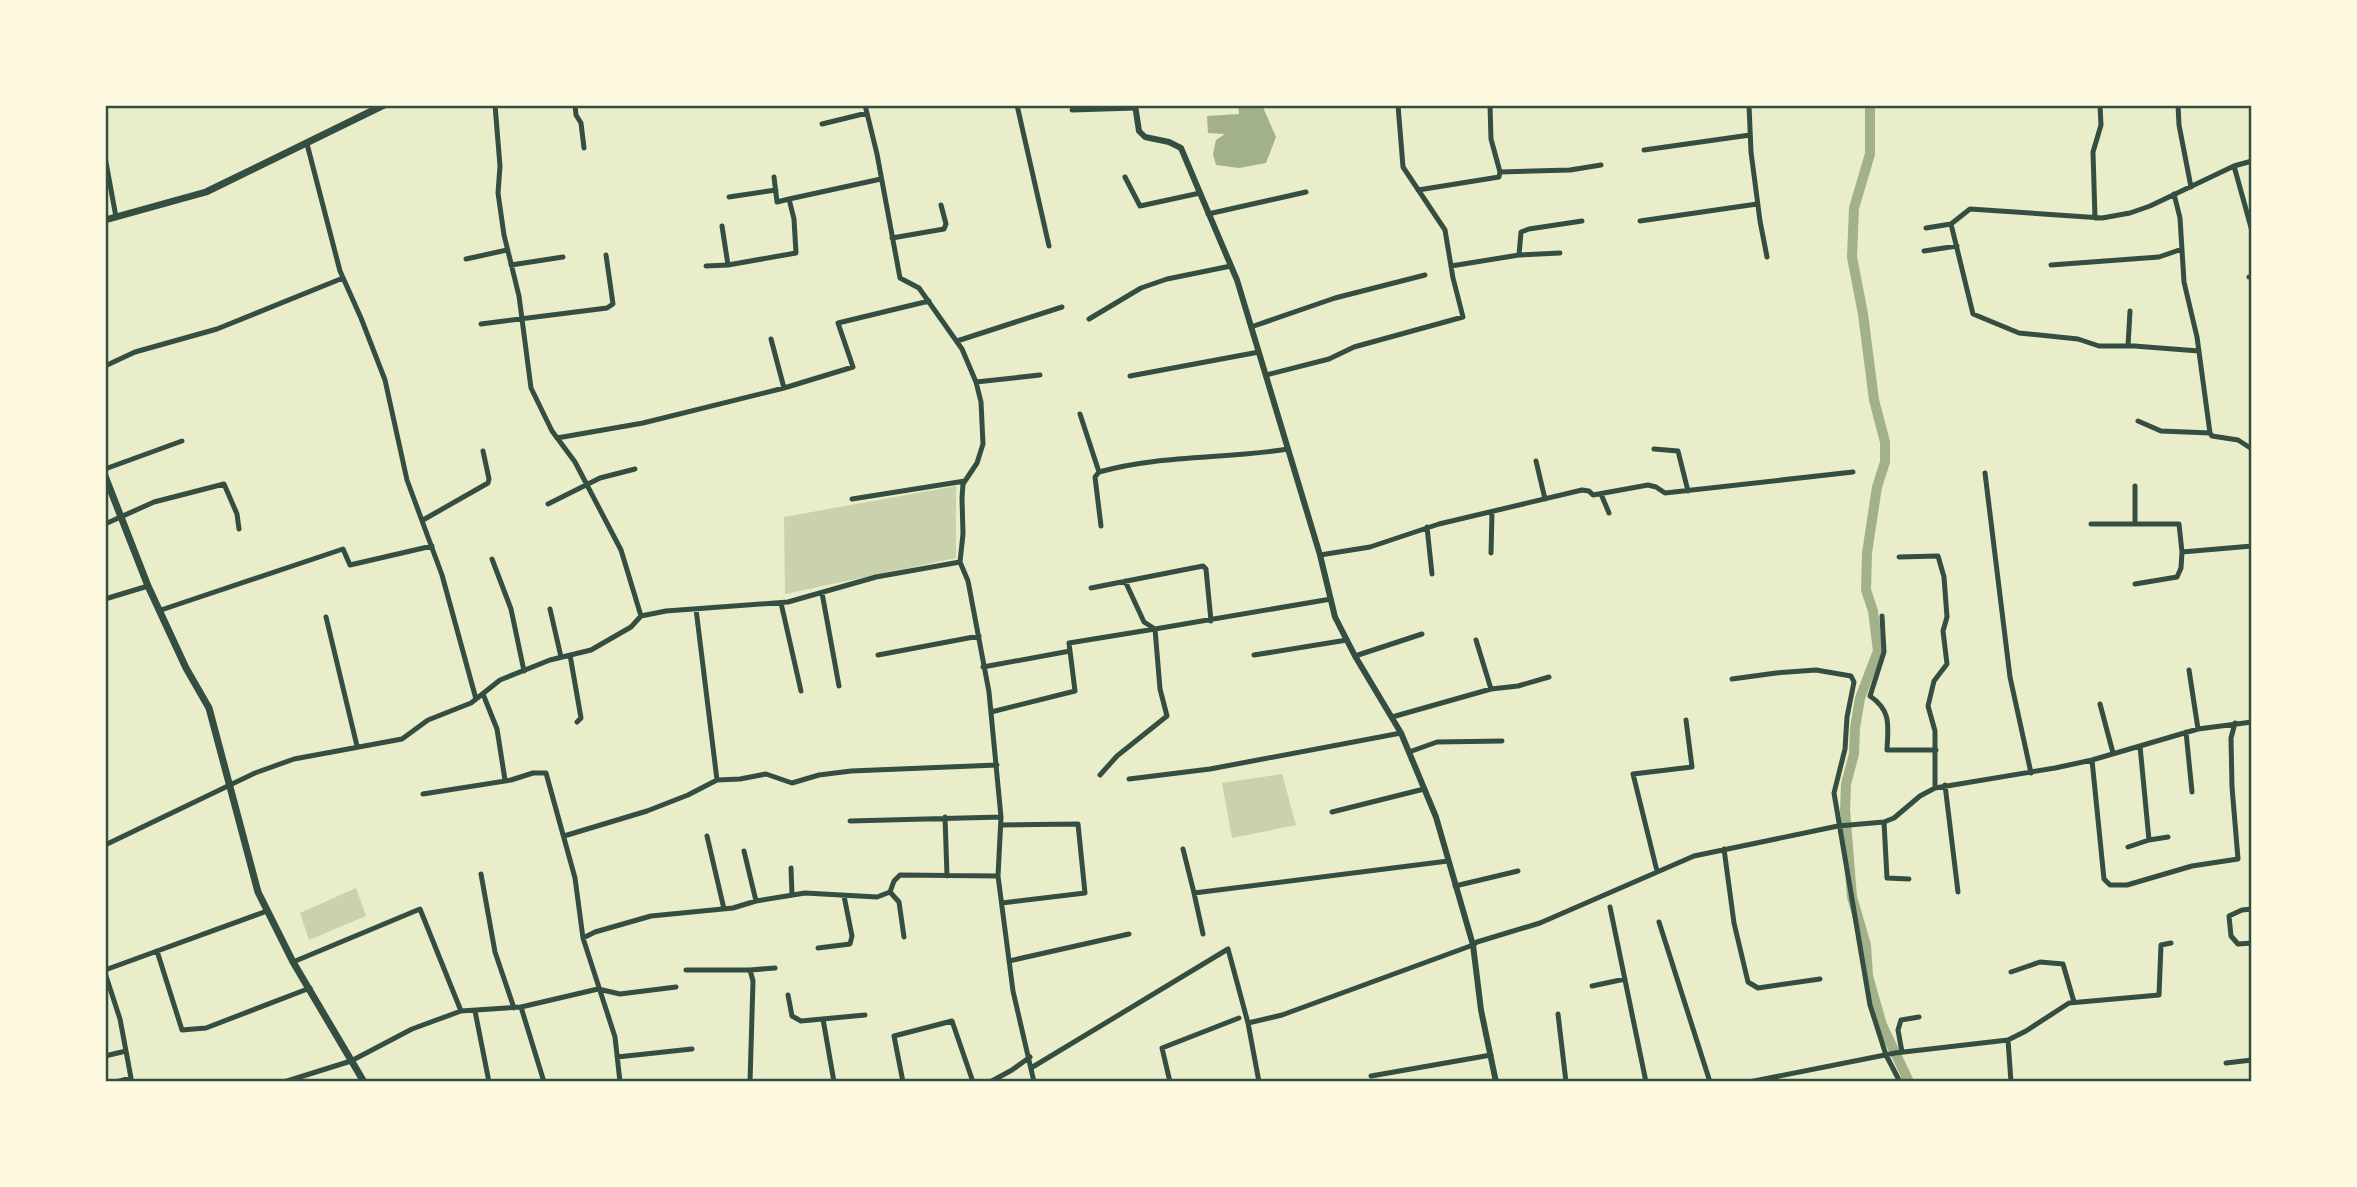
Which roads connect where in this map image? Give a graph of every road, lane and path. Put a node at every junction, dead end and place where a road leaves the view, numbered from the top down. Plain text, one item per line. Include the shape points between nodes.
1 (384, 105) edge
2 (495, 105) edge
3 (575, 105) edge
4 (865, 105) edge
5 (1017, 105) edge
6 (1398, 105) edge
7 (1490, 105) edge
8 (1749, 105) edge
9 (2100, 105) edge
10 (2178, 105) edge
11 (1135, 107) edge
12 (1072, 110) dead end
13 (867, 113) junction
14 (822, 124) dead end
15 (1750, 135) junction
16 (307, 144) junction
17 (584, 148) dead end
18 (1644, 150) dead end
19 (105, 157) edge
20 (2252, 161) edge
21 (1601, 165) dead end
22 (2234, 166) junction
23 (1500, 172) junction
24 (774, 177) dead end
25 (1125, 177) dead end
26 (881, 179) junction
27 (2191, 187) junction
28 (776, 190) junction
29 (1418, 190) junction
30 (1306, 192) dead end
31 (1200, 193) junction
32 (2174, 194) junction
33 (729, 197) dead end
34 (789, 200) junction
35 (1757, 204) junction
36 (941, 205) dead end
37 (1208, 214) junction
38 (116, 217) junction
39 (2095, 218) junction
40 (105, 220) edge
41 (1582, 221) dead end
42 (1640, 221) dead end
43 (1951, 224) junction
44 (722, 226) dead end
45 (1926, 228) dead end
46 (2252, 231) edge
47 (892, 239) junction
48 (1049, 246) dead end
49 (1956, 246) junction
50 (2182, 249) junction
51 (507, 250) junction
52 (1924, 251) dead end
53 (1560, 253) dead end
54 (1520, 255) junction
55 (607, 256) dead end
56 (563, 257) dead end
57 (1767, 257) dead end
58 (466, 259) dead end
59 (511, 265) junction
60 (728, 265) junction
61 (2051, 265) dead end
62 (706, 266) dead end
63 (1231, 266) junction
64 (1451, 266) junction
65 (1425, 275) dead end
66 (343, 278) junction
67 (929, 301) junction
68 (1062, 307) dead end
69 (2130, 311) dead end
70 (522, 320) junction
71 (1089, 320) dead end
72 (481, 324) dead end
73 (1251, 327) junction
74 (771, 339) dead end
75 (957, 341) junction
76 (2128, 346) junction
77 (2199, 351) junction
78 (1259, 352) junction
79 (105, 366) edge
80 (1040, 375) dead end
81 (1130, 376) dead end
82 (1266, 376) junction
83 (976, 382) junction
84 (784, 388) junction
85 (1080, 414) dead end
86 (2138, 421) dead end
87 (2210, 433) junction
88 (557, 438) junction
89 (182, 441) dead end
90 (1288, 449) junction
91 (1654, 449) dead end
92 (2252, 449) edge
93 (483, 451) dead end
94 (1536, 461) dead end
95 (105, 469) edge
96 (635, 469) dead end
97 (1099, 472) junction
98 (1853, 472) dead end
99 (1985, 473) dead end
100 (105, 476) edge
101 (965, 481) junction
102 (587, 486) junction
103 (2136, 486) dead end
104 (1688, 491) junction
105 (1601, 494) junction
106 (852, 499) dead end
107 (1545, 499) junction
108 (548, 504) dead end
109 (1492, 512) junction
110 (1609, 513) dead end
111 (121, 518) junction
112 (423, 520) junction
113 (105, 524) edge
114 (2091, 524) dead end
115 (2135, 524) junction
116 (1101, 526) dead end
117 (1427, 527) junction
118 (239, 529) dead end
119 (432, 546) junction
120 (2252, 546) edge
121 (2182, 552) junction
122 (1491, 553) dead end
123 (1320, 555) junction
124 (1899, 557) dead end
125 (492, 559) dead end
126 (960, 562) junction
127 (1432, 574) dead end
128 (1125, 581) junction
129 (2135, 584) dead end
130 (148, 586) junction
131 (1091, 588) dead end
132 (822, 593) junction
133 (105, 598) edge
134 (1331, 599) junction
135 (781, 603) junction
136 (550, 609) dead end
137 (695, 609) junction
138 (161, 610) junction
139 (641, 616) junction
140 (1882, 616) dead end
141 (326, 617) dead end
142 (1210, 621) junction
143 (1155, 629) junction
144 (1422, 634) dead end
145 (979, 636) junction
146 (1347, 639) junction
147 (1476, 640) dead end
148 (1070, 651) junction
149 (570, 655) junction
150 (878, 655) dead end
151 (1254, 655) dead end
152 (1355, 656) junction
153 (561, 657) junction
154 (983, 667) junction
155 (2189, 670) dead end
156 (524, 671) junction
157 (1549, 677) dead end
158 (1732, 679) dead end
159 (839, 685) dead end
160 (1491, 689) junction
161 (801, 691) dead end
162 (483, 694) junction
163 (476, 699) junction
164 (2100, 704) dead end
165 (991, 712) junction
166 (1392, 716) junction
167 (1686, 720) dead end
168 (577, 722) dead end
169 (2252, 722) edge
170 (2235, 723) junction
171 (2198, 729) junction
172 (2186, 732) junction
173 (1401, 733) junction
174 (1502, 741) dead end
175 (358, 746) junction
176 (2140, 746) junction
177 (1936, 750) junction
178 (1409, 751) junction
179 (2113, 753) junction
180 (2092, 760) junction
181 (997, 765) junction
182 (2031, 773) junction
183 (1100, 775) dead end
184 (1129, 779) dead end
185 (505, 780) junction
186 (717, 780) junction
187 (230, 785) junction
188 (1945, 785) junction
189 (1935, 788) junction
190 (1424, 789) junction
191 (2192, 792) dead end
192 (423, 794) dead end
193 (1332, 811) dead end
194 (945, 817) junction
195 (1001, 817) junction
196 (850, 821) dead end
197 (1884, 822) junction
198 (1000, 825) junction
199 (1838, 826) junction
200 (564, 836) junction
201 (707, 836) dead end
202 (2168, 837) dead end
203 (2150, 840) junction
204 (105, 845) edge
205 (2128, 846) dead end
206 (1183, 849) dead end
207 (1724, 849) junction
208 (744, 851) dead end
209 (1448, 861) junction
210 (791, 867) dead end
211 (1517, 871) dead end
212 (1657, 871) junction
213 (481, 874) dead end
214 (947, 876) junction
215 (998, 876) junction
216 (1909, 879) dead end
217 (1455, 886) junction
218 (890, 892) junction
219 (1194, 892) junction
220 (1958, 892) dead end
221 (792, 895) junction
222 (844, 896) junction
223 (756, 901) junction
224 (1002, 903) junction
225 (1610, 907) dead end
226 (724, 909) junction
227 (2252, 909) edge
228 (267, 911) junction
229 (1659, 922) dead end
230 (1129, 934) dead end
231 (1203, 934) dead end
232 (904, 937) dead end
233 (583, 938) junction
234 (2171, 943) dead end
235 (2252, 943) edge
236 (1473, 945) junction
237 (818, 948) dead end
238 (157, 951) junction
239 (1009, 961) junction
240 (293, 962) junction
241 (775, 968) dead end
242 (686, 970) dead end
243 (750, 970) junction
244 (105, 971) edge
245 (2011, 972) dead end
246 (1625, 979) junction
247 (1820, 979) dead end
248 (1592, 986) dead end
249 (676, 987) dead end
250 (310, 988) junction
251 (598, 989) junction
252 (788, 995) dead end
253 (2074, 1002) junction
254 (517, 1007) junction
255 (461, 1011) junction
256 (475, 1011) junction
257 (1558, 1014) dead end
258 (865, 1015) dead end
259 (1919, 1017) dead end
260 (1239, 1018) dead end
261 (823, 1019) junction
262 (1248, 1023) junction
263 (2008, 1040) junction
264 (692, 1049) dead end
265 (126, 1051) junction
266 (1899, 1053) junction
267 (1491, 1055) junction
268 (1886, 1055) junction
269 (105, 1056) edge
270 (617, 1057) junction
271 (1030, 1057) junction
272 (2252, 1060) edge
273 (351, 1061) junction
274 (2226, 1063) dead end
275 (1031, 1068) junction
276 (1371, 1076) dead end
277 (116, 1082) edge
278 (284, 1082) edge
279 (364, 1082) edge
280 (489, 1082) edge
281 (544, 1082) edge
282 (620, 1082) edge
283 (750, 1082) edge
284 (834, 1082) edge
285 (903, 1082) edge
286 (973, 1082) edge
287 (990, 1082) edge
288 (1034, 1082) edge
289 (1170, 1082) edge
290 (1259, 1082) edge
291 (1496, 1082) edge
292 (1566, 1082) edge
293 (1646, 1082) edge
294 (1710, 1082) edge
295 (1749, 1082) edge
296 (1900, 1082) edge
297 (2011, 1082) edge

1 - 16 main road
2 - 51 street via 498,193
3 - 17 street
4 - 13 street
5 - 48 street
6 - 29 street via 1402,167
7 - 23 street via 1491,139
8 - 15 street
9 - 39 street via 2101,125 2093,152
10 - 27 street
11 - 12 street
11 - 31 street via 1139,131 1145,137 1181,148
13 - 14 street
13 - 26 street
15 - 18 street
15 - 35 street
16 - 38 main road via 206,192
16 - 66 street
19 - 38 street
20 - 22 street
21 - 23 street
22 - 27 street
22 - 46 street
23 - 29 street via 1492,180
24 - 28 street
25 - 31 street via 1140,206
26 - 34 street
26 - 47 street
27 - 32 street
28 - 33 street
28 - 34 street via 777,202
29 - 64 street via 1445,230
30 - 37 street
31 - 37 street
32 - 39 street via 2130,213
32 - 50 street
34 - 60 street via 796,253
35 - 42 street
35 - 57 street
36 - 47 street via 944,229
37 - 63 street
38 - 40 main road
39 - 43 street via 1970,209
41 - 54 street via 1521,232
43 - 45 street
43 - 49 street
44 - 60 street
47 - 67 street via 900,278 919,288
49 - 52 street
49 - 76 street via 1973,314 2019,333
50 - 61 street via 2159,257
50 - 77 street
51 - 58 street
51 - 59 street
53 - 54 street
54 - 64 street
55 - 70 street via 613,304 607,309
56 - 59 street
59 - 70 street
60 - 62 street
63 - 71 street via 1141,288
63 - 73 street
64 - 82 street via 1463,317
65 - 73 street via 1335,298
66 - 79 street via 217,329 135,352
66 - 112 street via 385,380 407,480
67 - 75 street
67 - 84 street via 838,323 853,368
68 - 75 street
69 - 76 street
70 - 72 street
70 - 88 street via 531,388
73 - 78 street
74 - 84 street
75 - 83 street
76 - 77 street
77 - 87 street
78 - 81 street
78 - 82 street
80 - 83 street
82 - 90 street
83 - 101 street via 983,444
84 - 88 street via 643,423
85 - 97 street
86 - 87 street via 2161,431
87 - 92 street
88 - 102 street
89 - 95 street
90 - 97 street
90 - 123 street
91 - 104 street via 1678,451
93 - 112 street via 488,484
94 - 107 street
96 - 102 street
97 - 116 street via 1095,477
98 - 104 street
99 - 182 street via 2010,677
100 - 111 main road
101 - 106 street
101 - 126 street
102 - 108 street
102 - 139 street via 621,550
103 - 115 street
104 - 105 street via 1665,493 1648,485
105 - 107 street via 1582,490
105 - 110 street
107 - 109 street
109 - 117 street
109 - 122 street
111 - 113 street
111 - 118 street via 154,502 224,484
111 - 130 main road
112 - 119 street
114 - 115 street
115 - 121 street via 2179,524
117 - 123 street via 1370,547
117 - 127 street
119 - 138 street via 350,565 343,549
119 - 163 street
120 - 121 street
121 - 129 street via 2177,577
123 - 134 street
124 - 177 street via 1937,556 1944,577 1947,664 1934,681 1928,706
125 - 156 street via 511,609
126 - 132 street via 876,577
126 - 145 street
128 - 131 street
128 - 142 street via 1203,566
128 - 143 street via 1144,622
130 - 133 street
130 - 138 main road
132 - 135 street
132 - 159 street
134 - 142 street
134 - 146 street
135 - 137 street
135 - 161 street
136 - 153 street
137 - 139 street
137 - 186 street
138 - 187 main road via 209,708
139 - 149 street via 616,637
140 - 177 street via 1884,652 1870,696 1882,704 1887,718 1887,750
141 - 175 street
142 - 143 street
143 - 148 street via 1069,643
143 - 183 street via 1167,716 1116,756
144 - 152 street
145 - 150 street
145 - 154 street
146 - 151 street
146 - 152 street
147 - 160 street
148 - 154 street
148 - 165 street via 1075,691
149 - 153 street
149 - 168 street via 581,718
152 - 166 street
153 - 156 street
154 - 165 street
155 - 171 street
156 - 162 street via 500,680
157 - 160 street
158 - 199 street via 1816,670 1851,676 1845,749 1834,793
160 - 166 street
162 - 163 street
162 - 185 street via 497,729
163 - 175 street via 428,720 402,739
164 - 179 street
165 - 181 street
166 - 173 street
167 - 212 street via 1692,767 1633,774
169 - 170 street
170 - 171 street
170 - 180 street via 2232,787 2238,859 2110,885 2104,878
171 - 172 street
172 - 176 street
172 - 191 street
173 - 178 street
173 - 184 street via 1210,769
174 - 178 street via 1437,742
175 - 187 street via 293,759
176 - 179 street
176 - 203 street
177 - 189 street
178 - 190 street
179 - 180 street
180 - 182 street
181 - 186 street via 851,771 792,783 766,774
181 - 195 street
182 - 188 street
185 - 192 street
185 - 200 street via 546,773
186 - 200 street via 648,811
187 - 204 street
187 - 228 main road
188 - 189 street
188 - 220 street
189 - 197 street
190 - 193 street
190 - 209 street
194 - 195 street
194 - 196 street
194 - 214 street
195 - 198 street
197 - 199 street
197 - 216 street via 1887,878
198 - 215 street
198 - 224 street via 1078,824 1085,893
199 - 207 street
199 - 268 street via 1870,1005
200 - 233 street
201 - 226 street
202 - 203 street
203 - 205 street
206 - 219 street
207 - 212 street
207 - 247 street via 1748,982 1758,988
208 - 223 street
209 - 217 street
209 - 219 street
210 - 221 street
211 - 217 street
212 - 236 street via 1540,923
213 - 254 street via 495,952
214 - 215 street
214 - 218 street via 900,875
215 - 224 street
217 - 236 street
218 - 222 street via 877,897
218 - 232 street via 899,902
219 - 231 street
221 - 222 street
221 - 223 street
222 - 237 street via 850,944
223 - 226 street
224 - 239 street
225 - 246 street
226 - 233 street via 651,916
227 - 235 street via 2229,916 2231,936 2238,944
228 - 238 street
228 - 240 main road
229 - 294 street
230 - 239 street
233 - 251 street
234 - 253 street via 2161,945 2159,995
236 - 262 street via 1282,1015
236 - 267 street
238 - 244 street
238 - 250 street via 182,1030 206,1028
239 - 271 street
240 - 250 main road
240 - 255 street via 420,909
241 - 243 street
242 - 243 street
243 - 283 street
244 - 265 street
245 - 253 street via 2040,962 2063,964
246 - 248 street
246 - 293 street
249 - 251 street via 620,994
250 - 273 main road
251 - 254 street
251 - 270 street
252 - 261 street via 792,1016 801,1021
253 - 263 street
254 - 256 street
254 - 281 street
255 - 256 street
255 - 273 street via 412,1029
256 - 280 street
257 - 292 street
258 - 261 street
259 - 266 street via 1901,1020
260 - 289 street via 1162,1048
261 - 284 street
262 - 275 street via 1228,949
262 - 290 street
263 - 266 street
263 - 297 street
264 - 270 street
265 - 269 street
265 - 277 street via 131,1078
266 - 268 street
267 - 276 street
267 - 291 street
268 - 295 street
268 - 296 street
270 - 282 street
271 - 275 street
271 - 287 street
272 - 274 street
273 - 278 street
273 - 279 main road
275 - 288 street
285 - 286 street via 894,1036 952,1021

